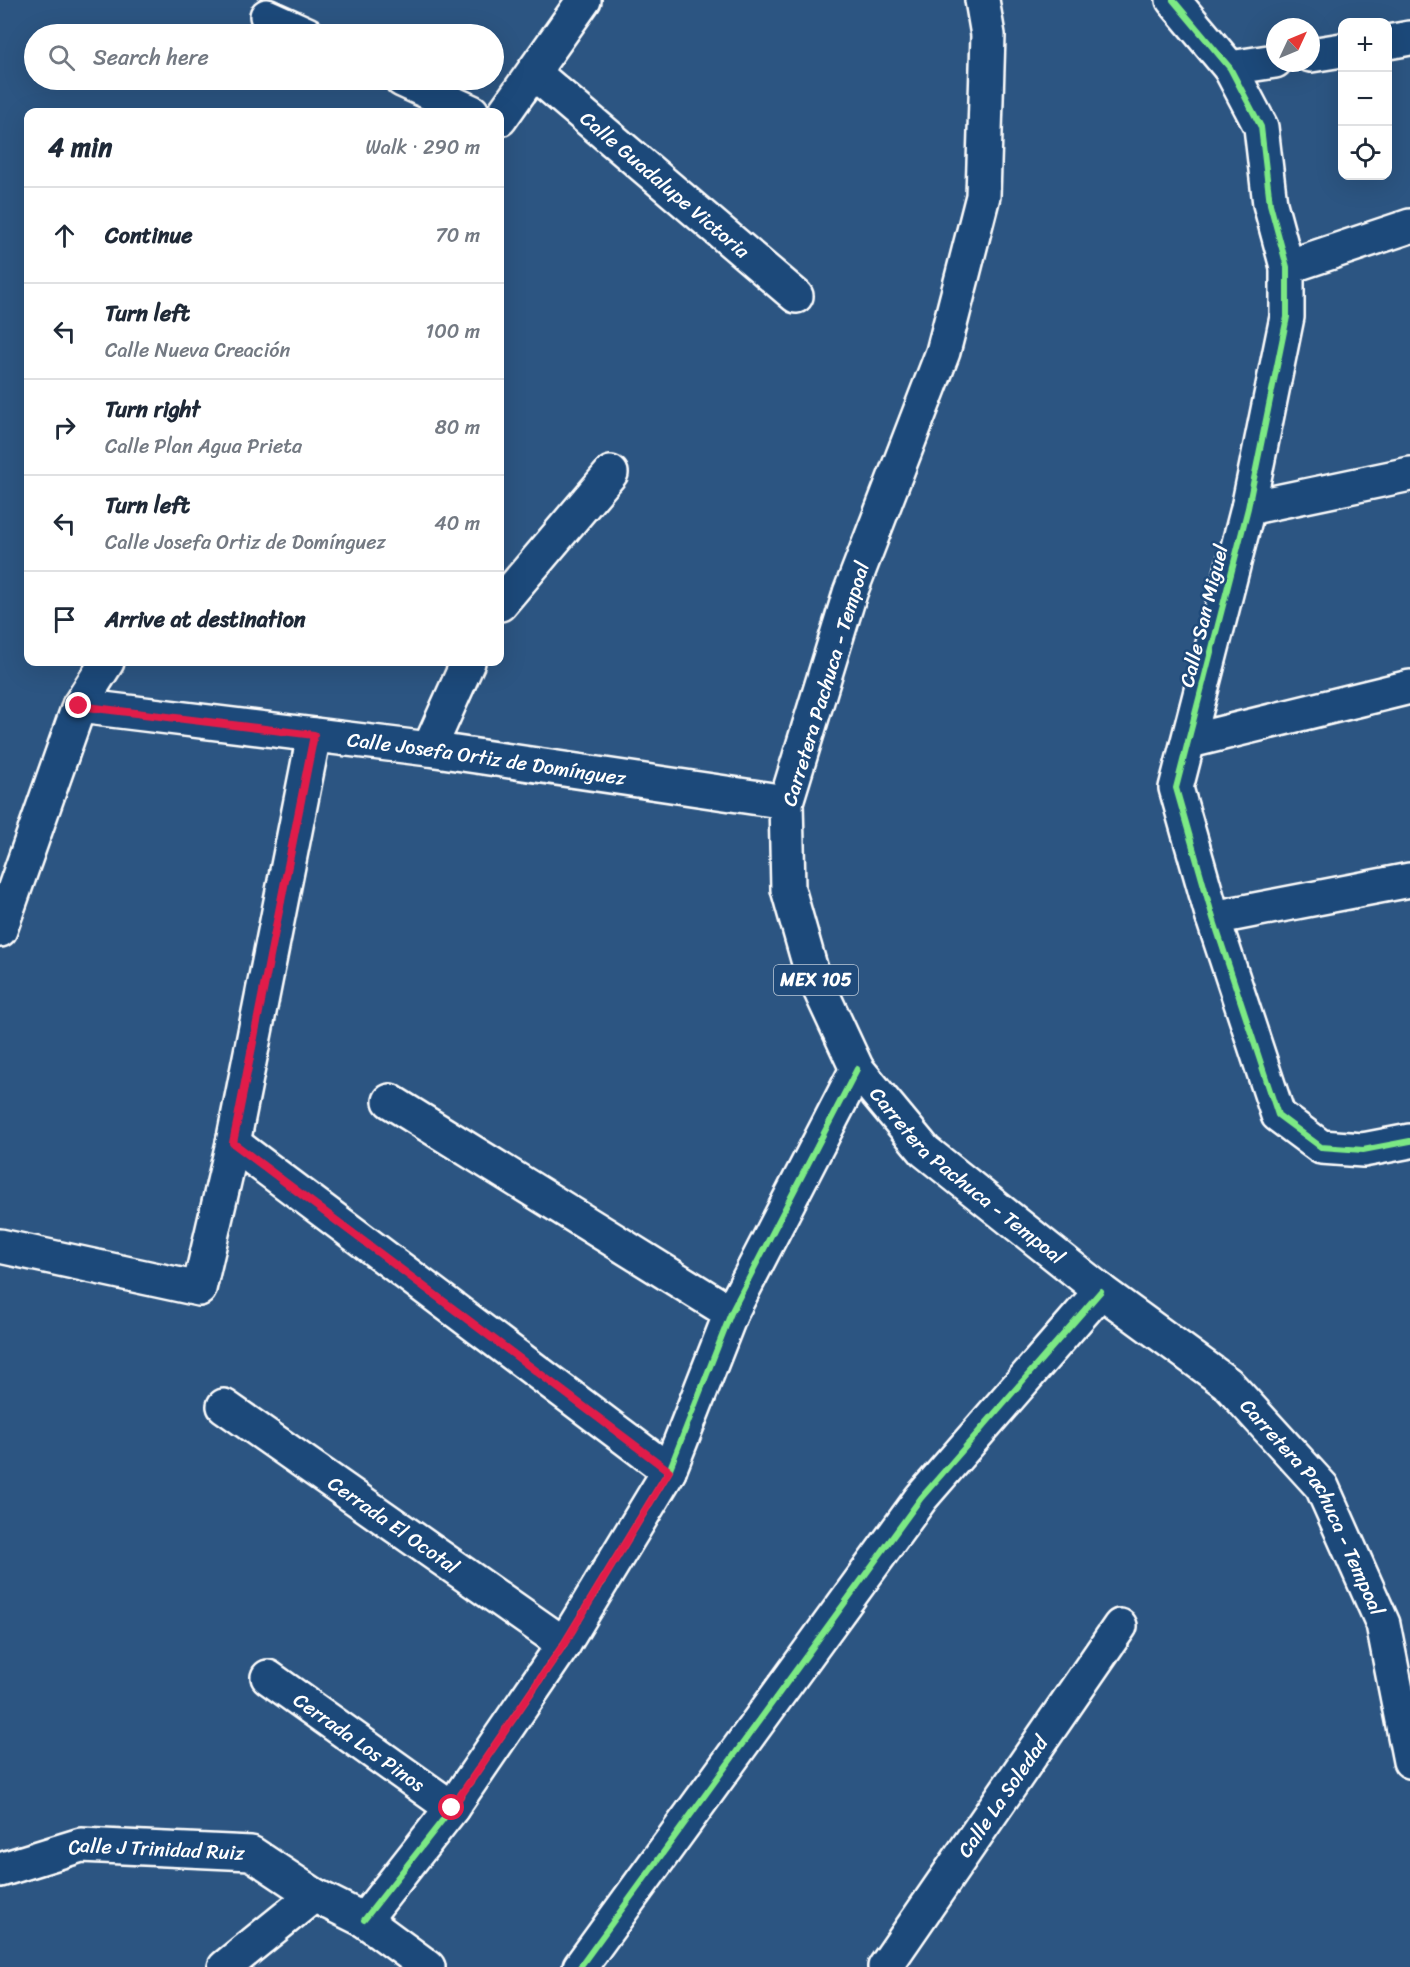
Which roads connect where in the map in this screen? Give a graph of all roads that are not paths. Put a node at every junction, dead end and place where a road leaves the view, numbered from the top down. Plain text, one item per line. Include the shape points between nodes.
1 (584, 0) edge
2 (982, 0) edge
3 (1173, 0) edge
4 (267, 16) dead end
5 (285, 24) edge
6 (1410, 38) edge
7 (1392, 41) edge
8 (1338, 51) edge
9 (1320, 54) edge
10 (1266, 62) edge
11 (1230, 68) junction
12 (534, 73) junction
13 (424, 90) edge
14 (463, 108) edge
15 (504, 114) edge
16 (1410, 226) edge
17 (1287, 267) junction
18 (796, 296) dead end
19 (612, 473) dead end
20 (1410, 474) edge
21 (1248, 508) junction
22 (504, 599) edge
23 (104, 666) edge
24 (466, 666) edge
25 (1410, 687) edge
26 (79, 706) junction
27 (314, 735) junction
28 (1190, 741) junction
29 (429, 749) junction
30 (786, 802) junction
31 (1410, 880) edge
32 (1213, 918) junction
33 (0, 927) edge
34 (857, 1069) junction
35 (390, 1101) dead end
36 (1410, 1141) edge
37 (233, 1143) junction
38 (0, 1246) edge
39 (1101, 1291) junction
40 (731, 1312) junction
41 (224, 1406) dead end
42 (669, 1471) junction
43 (1120, 1626) dead end
44 (564, 1644) junction
45 (268, 1677) dead end
46 (1410, 1761) edge
47 (452, 1808) junction
48 (0, 1870) edge
49 (314, 1895) junction
50 (364, 1920) junction
51 (225, 1967) edge
52 (428, 1967) edge
53 (580, 1967) edge
54 (885, 1967) edge

1 - 12 street
2 - 30 street, Carretera Pachuca - Tempoal / MEX 105 via 988,35 983,196 943,352 850,593
3 - 11 street, Calle San Miguel
4 - 5 street
6 - 7 street
8 - 9 street
10 - 11 street
11 - 17 street, Calle San Miguel via 1261,126 1270,204
12 - 15 street
12 - 18 street, Calle Guadalupe Victoria
13 - 14 street
16 - 17 street
17 - 21 street, Calle San Miguel via 1287,317
19 - 22 street
20 - 21 street
21 - 28 street, Calle San Miguel
23 - 26 street
24 - 29 street
25 - 28 street
26 - 27 street, Calle Josefa Ortiz de Domínguez
26 - 33 street
27 - 29 street, Calle Josefa Ortiz de Domínguez
27 - 37 street
28 - 32 street, Calle San Miguel via 1176,788
29 - 30 street, Calle Josefa Ortiz de Domínguez
30 - 34 street, Carretera Pachuca - Tempoal / MEX 105 via 788,889 811,970
31 - 32 street
32 - 36 street, Calle San Miguel via 1278,1115 1322,1147 1364,1150
34 - 39 street, Carretera Pachuca - Tempoal / MEX 105 via 926,1151
34 - 40 street
35 - 40 street
37 - 38 street via 198,1289
37 - 42 street
39 - 46 street, Carretera Pachuca - Tempoal / MEX 105 via 1227,1383 1322,1487 1383,1624
39 - 53 street via 921,1498
40 - 42 street
41 - 44 street, Cerrada El Ocotal
42 - 44 street
43 - 54 street, Calle La Soledad
44 - 47 street
45 - 47 street, Cerrada Los Pinos
47 - 50 street
48 - 49 street, Calle J Trinidad Ruiz via 81,1845 251,1853
49 - 50 street, Calle J Trinidad Ruiz
49 - 51 street
50 - 52 street, Calle J Trinidad Ruiz

